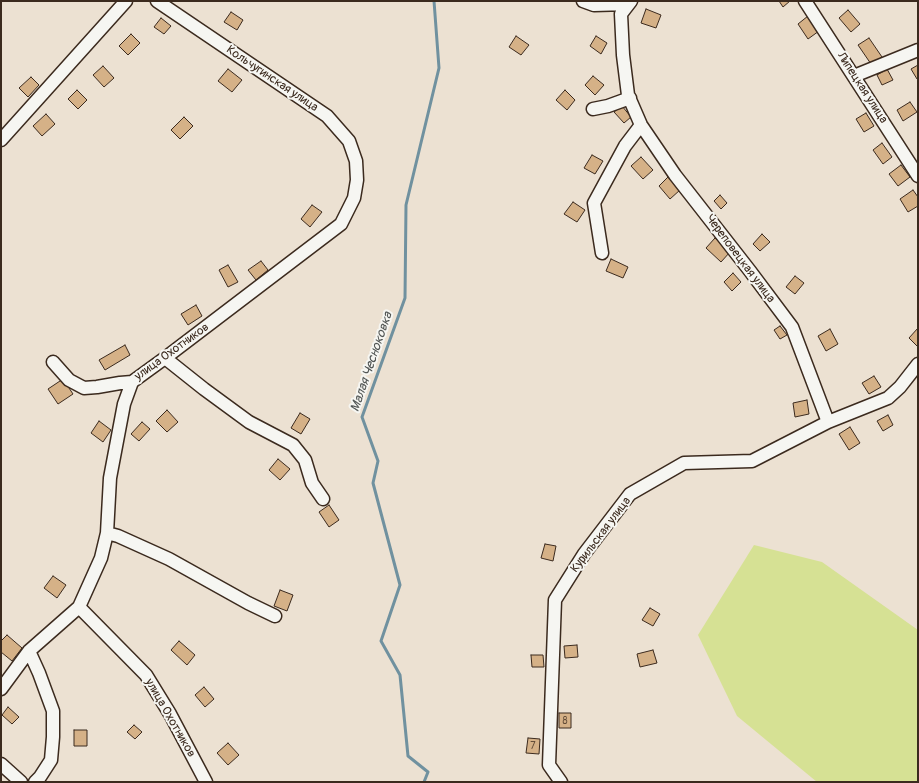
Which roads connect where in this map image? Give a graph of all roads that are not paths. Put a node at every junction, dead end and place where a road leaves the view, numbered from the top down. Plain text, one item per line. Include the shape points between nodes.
1 (126, 1) edge
2 (157, 1) edge
3 (584, 1) edge
4 (805, 1) edge
5 (630, 3) edge
6 (918, 50) edge
7 (854, 76) junction
8 (630, 98) junction
9 (593, 108) dead end
10 (641, 124) junction
11 (1, 140) edge
12 (918, 176) edge
13 (357, 180) joint
14 (602, 253) dead end
15 (165, 358) junction
16 (53, 362) dead end
17 (918, 364) edge
18 (132, 382) junction
19 (828, 422) junction
20 (323, 499) dead end
21 (107, 533) junction
22 (79, 607) junction
23 (275, 616) dead end
24 (29, 651) junction
25 (1, 689) edge
26 (1, 764) edge
27 (21, 782) edge
28 (35, 782) edge
29 (206, 782) edge
30 (560, 782) edge

1 - 11 street
2 - 13 street, Кольчугинская улица via 327,116 349,141 356,160
3 - 5 street via 594,5
4 - 7 street, Липецкая улица
5 - 8 street, Череповецкая улица via 621,14 623,55
6 - 7 street
7 - 12 street, Липецкая улица
8 - 9 street
8 - 10 street, Череповецкая улица
10 - 14 street via 625,146 594,203
10 - 19 street, Череповецкая улица via 675,175 792,327
13 - 15 street, улица Охотников via 354,198 342,224
15 - 18 street, улица Охотников
15 - 20 street via 249,422 293,445 305,460 312,483
16 - 18 street via 69,380 84,388
17 - 19 street via 888,398
18 - 21 street, улица Охотников via 124,404 110,478
19 - 30 street, Курильская улица via 752,460 684,463 630,494 584,554 555,600 549,765
21 - 22 street, улица Охотников via 101,558
21 - 23 street via 169,559
22 - 24 street, улица Охотников
22 - 29 street, улица Охотников via 146,675
24 - 25 street, улица Охотников
24 - 28 street via 52,711 51,760
26 - 27 street

